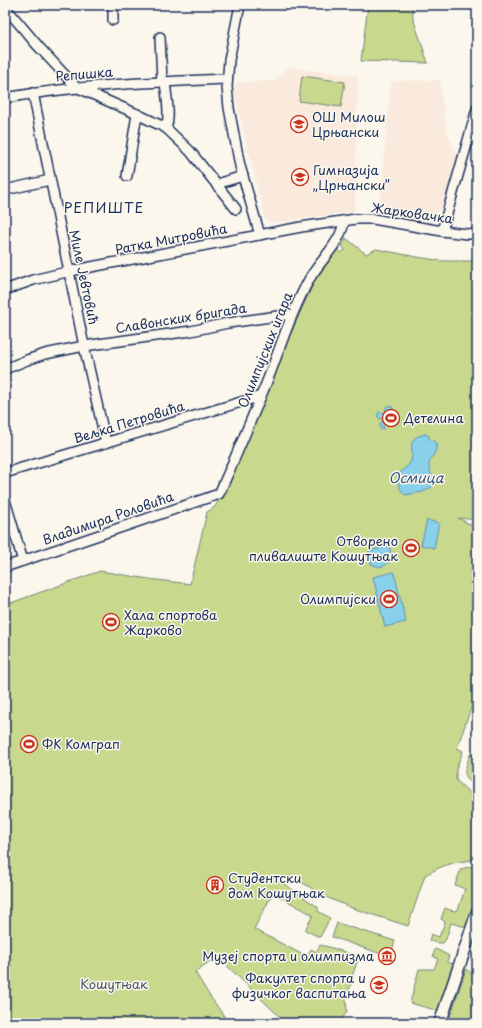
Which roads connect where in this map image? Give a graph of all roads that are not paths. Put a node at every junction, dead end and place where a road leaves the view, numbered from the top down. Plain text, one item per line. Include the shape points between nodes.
1 (113, 5) edge
2 (240, 5) edge
3 (5, 7) edge
4 (113, 20) dead end
5 (160, 38) dead end
6 (227, 79) junction
7 (164, 81) junction
8 (76, 87) junction
9 (33, 93) junction
10 (5, 98) edge
11 (477, 109) edge
12 (137, 114) junction
13 (166, 128) junction
14 (128, 176) dead end
15 (242, 176) junction
16 (50, 180) junction
17 (217, 186) junction
18 (5, 190) edge
19 (236, 209) dead end
20 (344, 221) junction
21 (442, 231) junction
22 (477, 234) edge
23 (260, 235) junction
24 (69, 271) junction
25 (5, 290) edge
26 (292, 314) junction
27 (84, 346) junction
28 (5, 369) edge
29 (261, 396) junction
30 (106, 443) junction
31 (5, 473) edge
32 (219, 494) joint
33 (5, 500) edge
34 (23, 561) junction
35 (5, 567) edge
36 (477, 913) edge
37 (440, 1023) edge

1 - 4 street
2 - 6 street
3 - 8 street
5 - 7 street
6 - 7 street, Репишка
6 - 15 street via 229,108
7 - 8 street, Репишка
7 - 13 street via 168,117
8 - 9 street, Репишка
8 - 12 street
9 - 10 street, Репишка
9 - 16 street, Миле Јевтовић
11 - 21 street
12 - 13 street
12 - 14 street
13 - 17 street via 190,151
15 - 17 street
15 - 23 street
16 - 18 street
16 - 24 street, Миле Јевтовић
17 - 19 street
20 - 21 street, Жарковачка via 373,219
20 - 23 street, Ратка Митровића
20 - 26 street, Олимпијских игара via 339,237 311,278
21 - 22 street, Жарковачка
23 - 24 street, Ратка Митровића
24 - 25 street, Ратка Митровића
24 - 27 street, Миле Јевтовић
26 - 27 street, Славонских бригада
26 - 29 street, Олимпијских игара
27 - 28 street, Славонских бригада via 45,354
27 - 30 street, Миле Јевтовић
29 - 30 street, Вељка Петровића
29 - 32 street, Олимпијских игара
30 - 31 street, Вељка Петровића
32 - 34 street, Владимира Роловића
33 - 34 street
34 - 35 street, Владимира Роловића
36 - 37 main road

